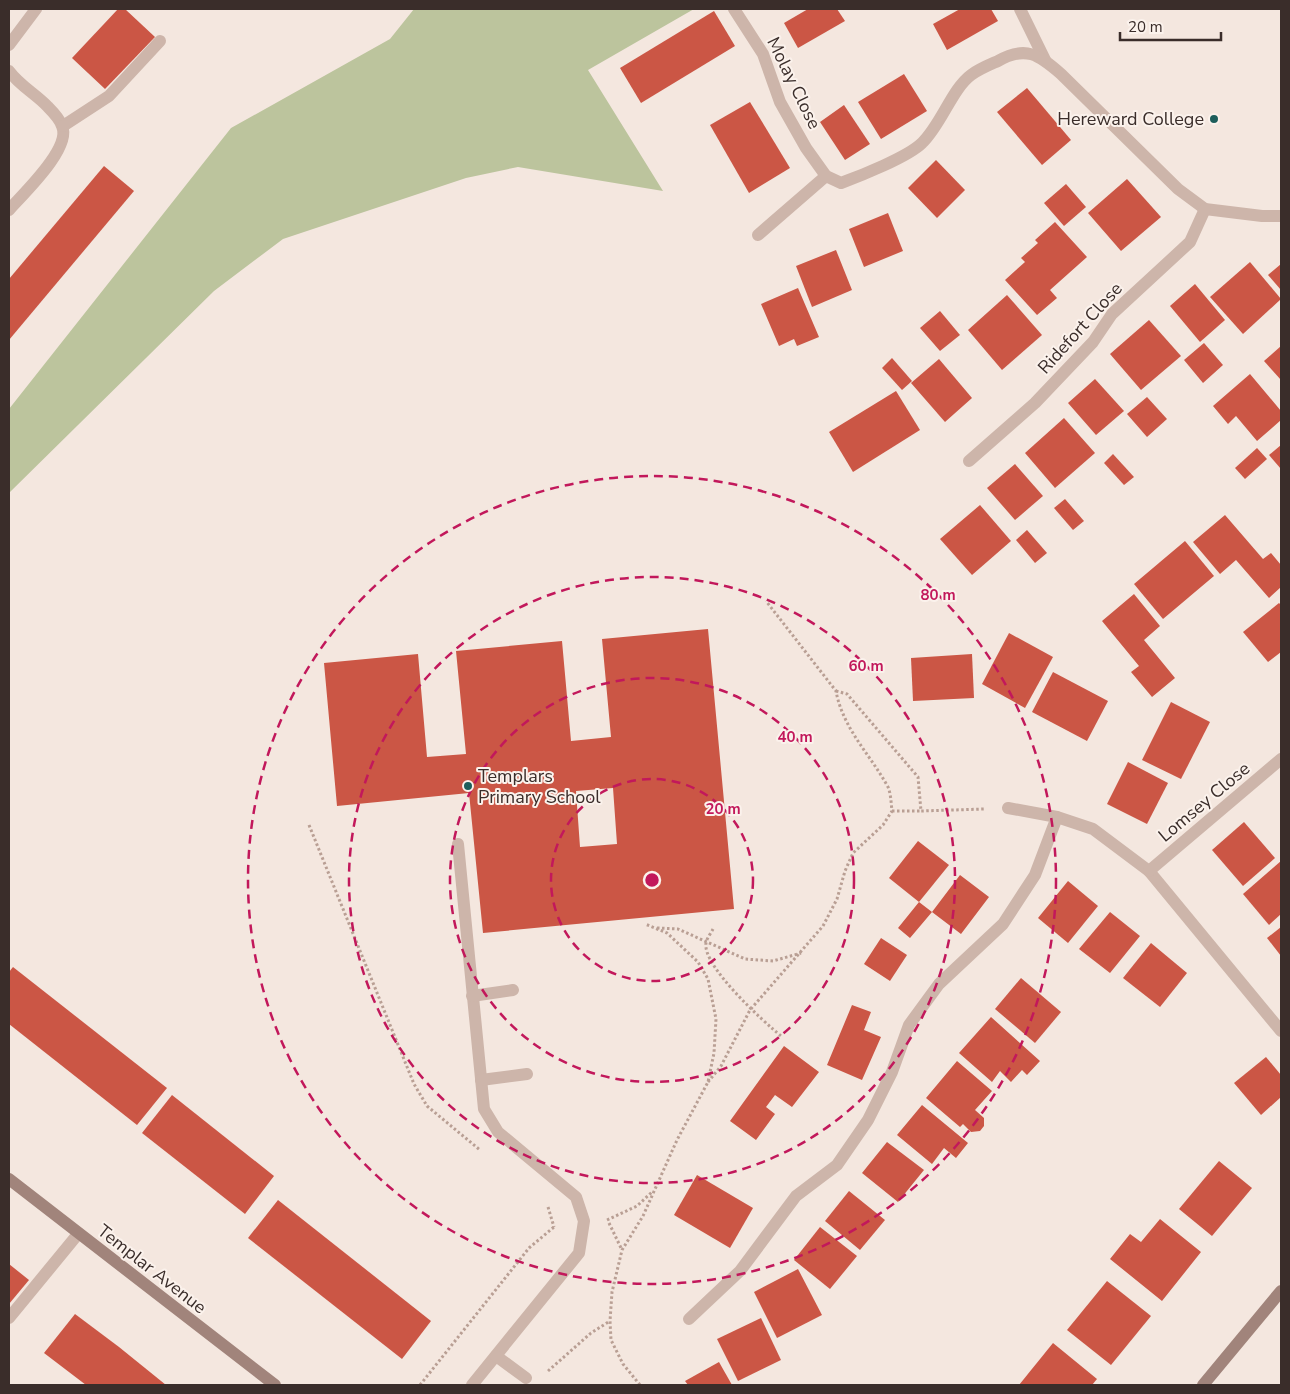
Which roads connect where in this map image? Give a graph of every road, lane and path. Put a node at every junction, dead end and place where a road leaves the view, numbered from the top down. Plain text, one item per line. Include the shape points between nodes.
1 (36, 9) edge
2 (734, 9) edge
3 (1020, 9) edge
4 (160, 42) dead end
5 (9, 46) edge
6 (1045, 60) junction
7 (9, 72) edge
8 (63, 126) junction
9 (826, 176) junction
10 (9, 210) edge
11 (1205, 210) junction
12 (1281, 216) edge
13 (758, 236) dead end
14 (969, 461) dead end
15 (766, 601) dead end
16 (836, 692) junction
17 (1281, 759) edge
18 (1008, 808) joint
19 (892, 810) junction
20 (921, 812) junction
21 (1056, 817) junction
22 (309, 825) dead end
23 (458, 844) dead end
24 (1149, 871) junction
25 (645, 924) dead end
26 (654, 928) junction
27 (713, 929) dead end
28 (706, 942) junction
29 (801, 953) junction
30 (513, 990) dead end
31 (472, 996) junction
32 (750, 1010) junction
33 (1281, 1031) edge
34 (780, 1036) dead end
35 (527, 1074) dead end
36 (481, 1080) junction
37 (708, 1082) junction
38 (485, 1154) dead end
39 (9, 1179) edge
40 (655, 1190) junction
41 (543, 1202) dead end
42 (608, 1220) junction
43 (584, 1221) junction
44 (554, 1228) junction
45 (78, 1234) junction
46 (622, 1250) junction
47 (1281, 1290) edge
48 (9, 1318) edge
49 (689, 1319) dead end
50 (610, 1322) junction
51 (496, 1356) junction
52 (526, 1378) dead end
53 (542, 1378) dead end
54 (267, 1383) edge
55 (420, 1385) edge
56 (472, 1385) edge
57 (640, 1385) edge
58 (1204, 1385) edge

1 - 5 street
2 - 9 street, Molay Close via 762,54 780,102
3 - 6 street
4 - 8 street via 110,96
6 - 9 street via 1024,51 1005,56 970,76 921,144 868,173 841,183
6 - 11 street via 1178,189
7 - 8 street via 48,107
8 - 10 street via 63,142 55,156
9 - 13 street
11 - 12 street
11 - 14 street, Ridefort Close via 1190,242 1112,314 1093,342 1042,396
15 - 16 path
16 - 19 path via 839,710 888,789
16 - 20 path via 848,694 918,777
17 - 24 street, Lomsey Close
18 - 20 path
18 - 21 street
19 - 20 path
19 - 29 path via 883,825 853,854 837,899 823,926
21 - 24 street via 1093,830
21 - 49 street via 1036,875 1003,924 939,984 908,1025 892,1072 872,1112 837,1165 796,1196 740,1271
22 - 38 path via 414,1084 427,1106
23 - 31 street
24 - 33 street
25 - 26 path
26 - 28 path via 678,929
26 - 37 path via 667,933 698,962 708,979 716,1018
27 - 28 path
28 - 29 path via 745,959 773,961
28 - 32 path via 706,951
29 - 32 path
30 - 31 street
31 - 36 street
32 - 34 path
32 - 37 path via 722,1066
35 - 36 street
36 - 43 street via 484,1109 498,1132 576,1197
37 - 40 path
39 - 45 street, Templar Avenue
40 - 42 path via 637,1206
40 - 46 path
41 - 44 path via 550,1209
42 - 43 path
42 - 46 path
43 - 44 path
43 - 51 street via 579,1254
44 - 55 path via 530,1248
45 - 48 street
45 - 54 street, Templar Avenue
46 - 50 path via 612,1292
47 - 58 street
50 - 53 path via 591,1334
50 - 57 path via 611,1340 622,1364
51 - 52 street
51 - 56 street

